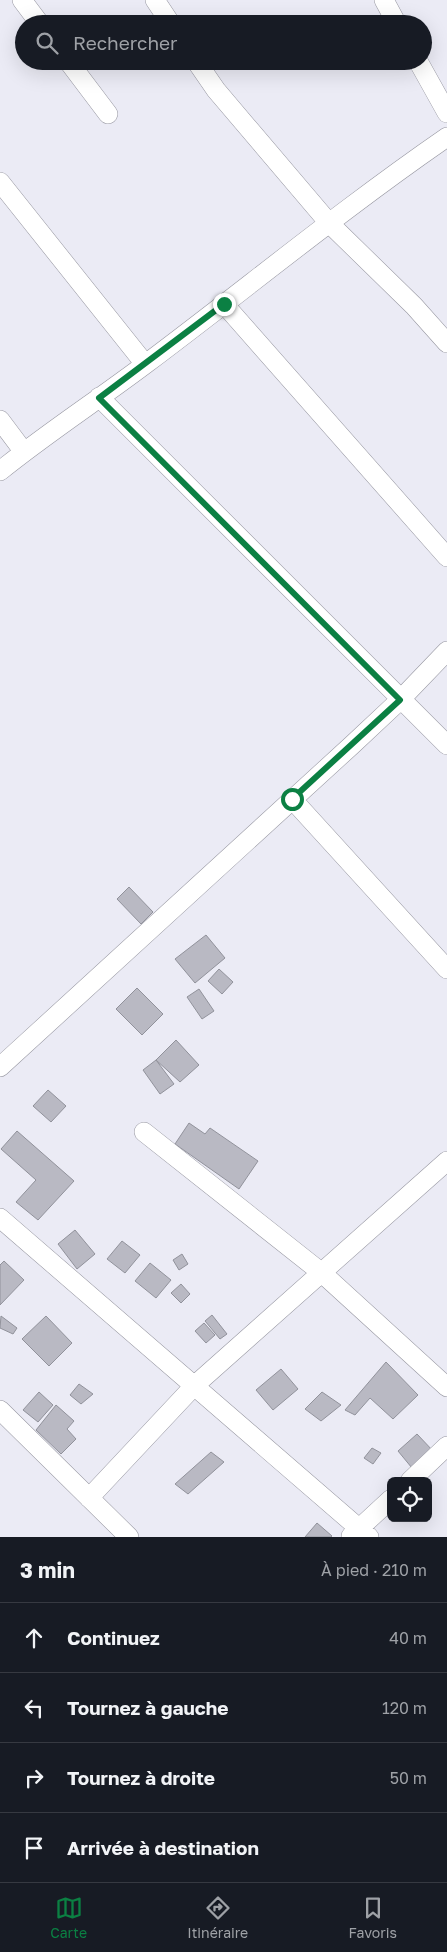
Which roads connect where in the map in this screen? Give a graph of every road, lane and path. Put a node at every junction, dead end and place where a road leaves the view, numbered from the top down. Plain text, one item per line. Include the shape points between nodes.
1 (22, 0) edge
2 (155, 0) edge
3 (384, 0) edge
4 (33, 15) edge
5 (165, 15) edge
6 (392, 15) edge
7 (75, 70) edge
8 (202, 70) edge
9 (423, 70) edge
10 (447, 112) edge
11 (108, 114) dead end
12 (447, 137) edge
13 (0, 182) edge
14 (329, 223) junction
15 (224, 304) junction
16 (447, 343) edge
17 (145, 364) junction
18 (99, 398) junction
19 (0, 420) edge
20 (24, 452) junction
21 (0, 472) edge
22 (447, 557) edge
23 (447, 651) edge
24 (400, 700) junction
25 (447, 745) edge
26 (292, 799) junction
27 (447, 969) edge
28 (0, 1067) edge
29 (144, 1132) dead end
30 (447, 1161) edge
31 (0, 1218) edge
32 (322, 1273) junction
33 (194, 1386) junction
34 (447, 1388) edge
35 (0, 1410) edge
36 (447, 1446) edge
37 (414, 1477) edge
38 (89, 1498) junction
39 (387, 1504) edge
40 (360, 1534) edge
41 (129, 1537) edge

1 - 4 street
2 - 5 street
3 - 6 street
7 - 11 street
8 - 14 street
9 - 10 street
12 - 14 street
13 - 17 street
14 - 15 street
14 - 16 street
15 - 17 street
15 - 22 street
17 - 18 street
18 - 20 street
18 - 24 street
19 - 20 street
20 - 21 street
23 - 24 street
24 - 25 street
24 - 26 street
26 - 27 street
26 - 28 street
29 - 32 street
30 - 32 street
31 - 33 street
32 - 33 street
32 - 34 street
33 - 38 street
33 - 40 street
35 - 38 street
36 - 37 street
38 - 41 street
39 - 40 street

